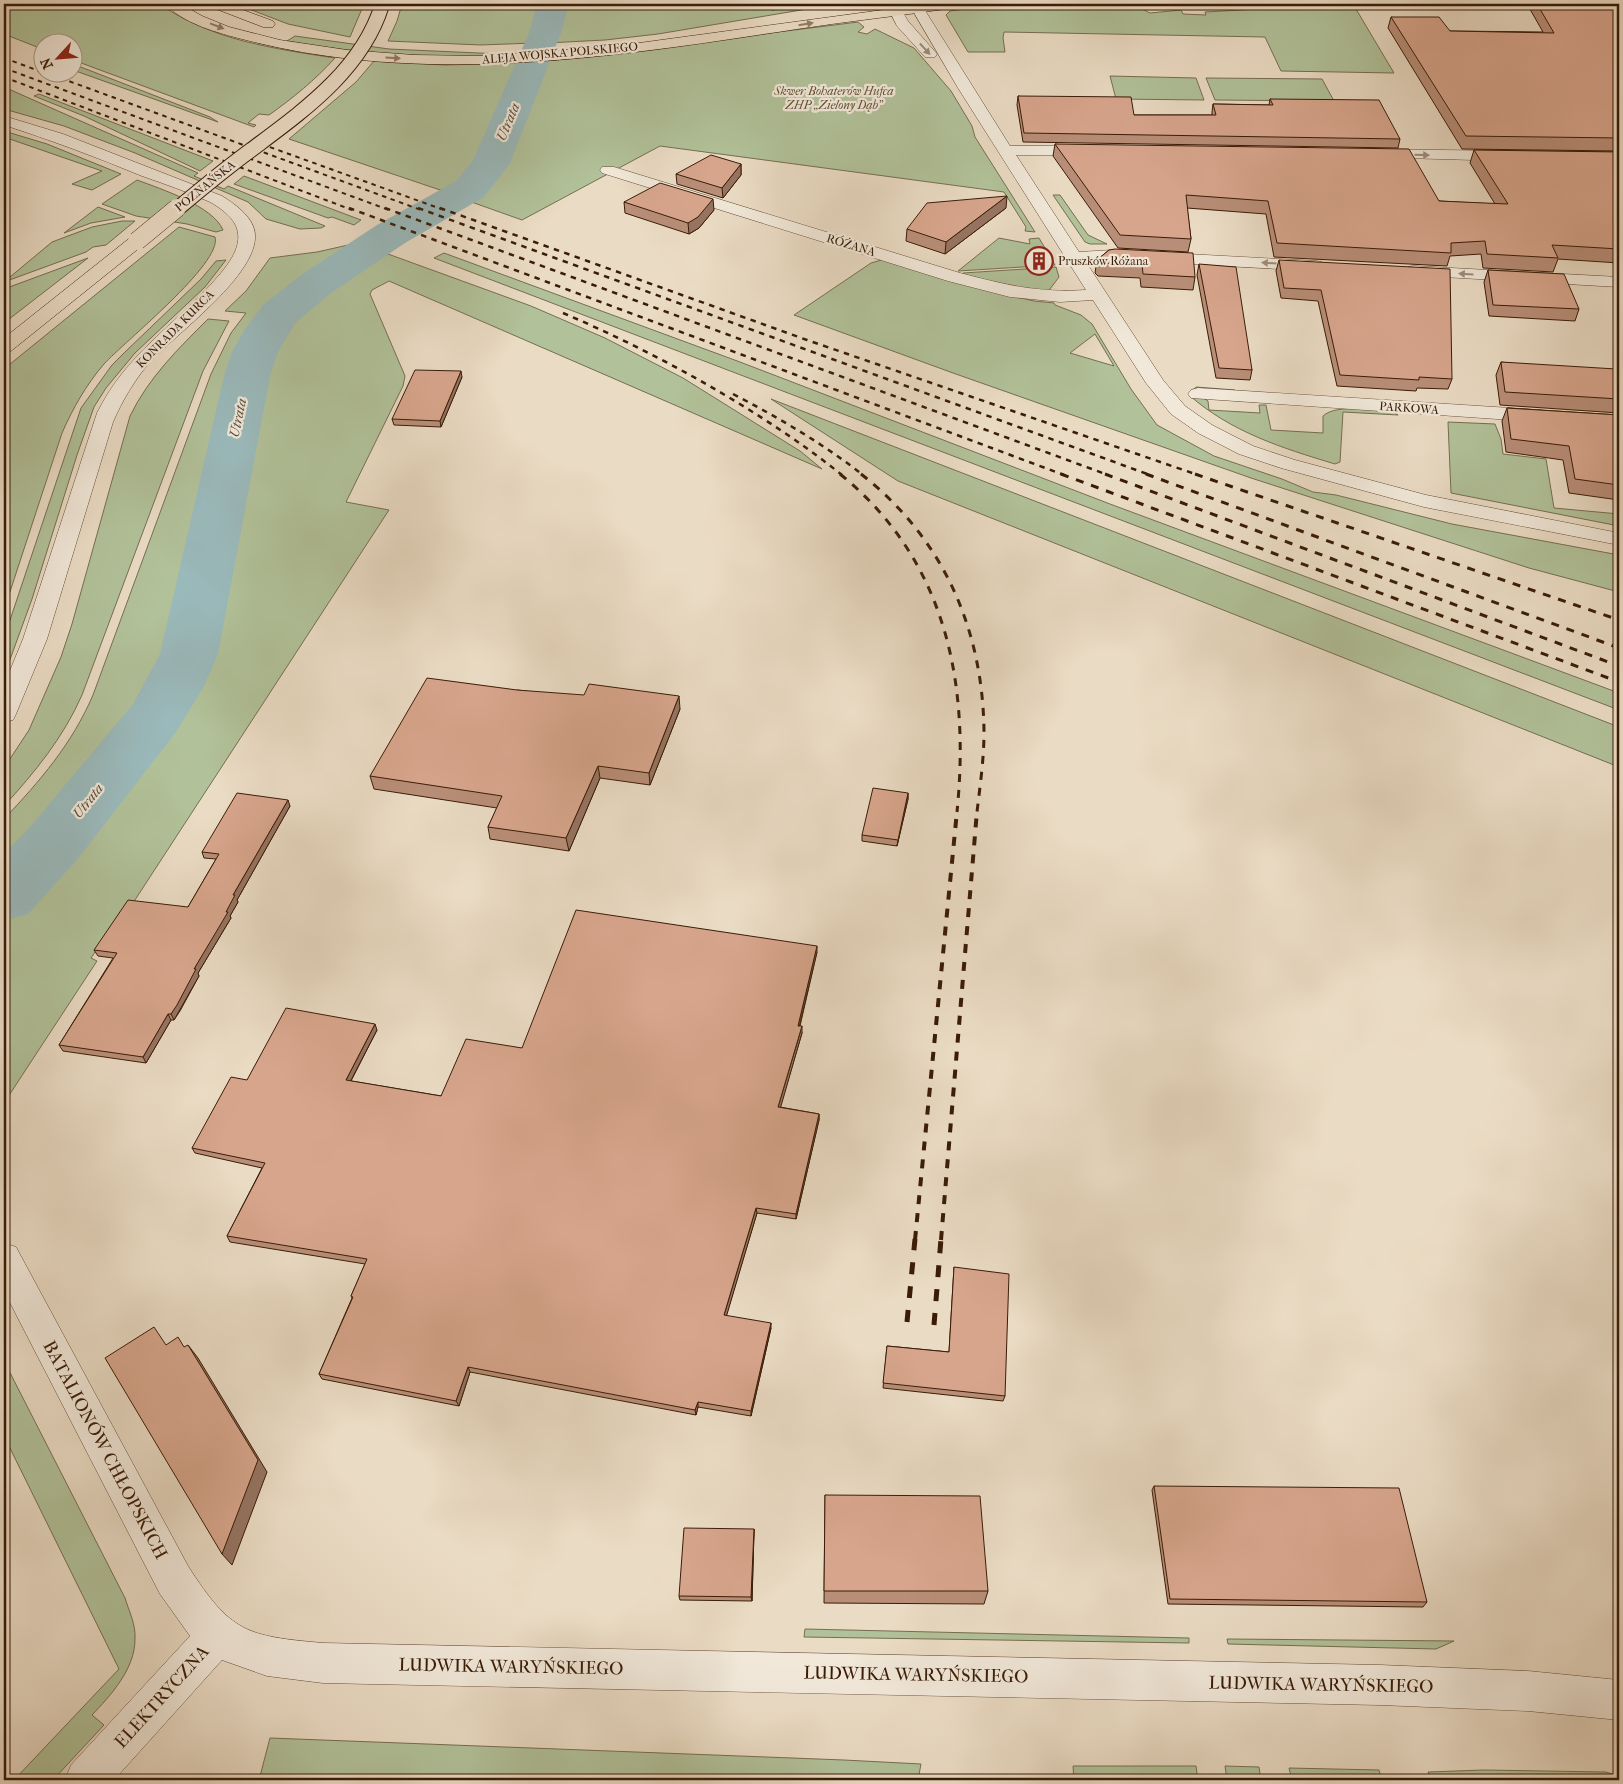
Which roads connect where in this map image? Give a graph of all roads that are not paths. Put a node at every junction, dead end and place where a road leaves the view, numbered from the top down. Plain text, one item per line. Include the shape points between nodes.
1 (173, 4) edge
2 (216, 4) edge
3 (382, 4) edge
4 (866, 4) edge
5 (952, 4) edge
6 (916, 6) edge
7 (894, 7) edge
8 (279, 27) dead end
9 (353, 41) dead end
10 (563, 51) junction
11 (516, 53) junction
12 (965, 88) junction
13 (4, 120) edge
14 (1104, 150) edge
15 (1006, 151) junction
16 (1362, 154) edge
17 (1521, 157) edge
18 (608, 170) dead end
19 (1074, 257) junction
20 (1331, 267) edge
21 (1394, 270) edge
22 (1619, 282) edge
23 (1098, 294) junction
24 (4, 348) edge
25 (1198, 394) dead end
26 (1557, 417) edge
27 (1619, 539) edge
28 (4, 714) edge
29 (4, 1258) edge
30 (218, 1635) junction
31 (1619, 1700) edge
32 (86, 1780) edge

1 -> 11 main road, ALEJA WOJSKA POLSKIEGO via 232,32 307,49 407,59
2 - 8 main road
3 - 24 main road, POZNAŃSKA, bridge via 365,46 307,105
4 - 10 main road, ALEJA WOJSKA POLSKIEGO
5 - 6 main road, ALEJA WOJSKA POLSKIEGO
6 - 7 main road, ALEJA WOJSKA POLSKIEGO
6 - 12 street
10 -> 7 main road, ALEJA WOJSKA POLSKIEGO via 740,34
7 -> 12 street via 912,35
9 - 11 main road, ALEJA WOJSKA POLSKIEGO
10 - 11 main road, ALEJA WOJSKA POLSKIEGO
12 - 15 street
13 - 28 street, KONRADA KURCA via 58,137 216,199 234,211 245,226 247,241 235,267 224,281 145,357 112,401 35,639
14 - 15 street
15 - 19 street
16 -> 17 street
18 - 23 street, RÓŻANA via 1010,292 1060,297
20 -> 19 street via 1112,255
19 - 23 street
22 -> 21 street
23 - 27 street via 1156,383 1178,410 1204,429 1246,450 1424,501
25 - 26 street, PARKOWA
29 - 30 street, BATALIONÓW CHŁOPSKICH via 174,1580 192,1608
30 - 31 street, LUDWIKA WARYŃSKIEGO via 246,1650 276,1658 323,1663 1380,1685 1528,1691
30 - 32 street, ELEKTRYCZNA

